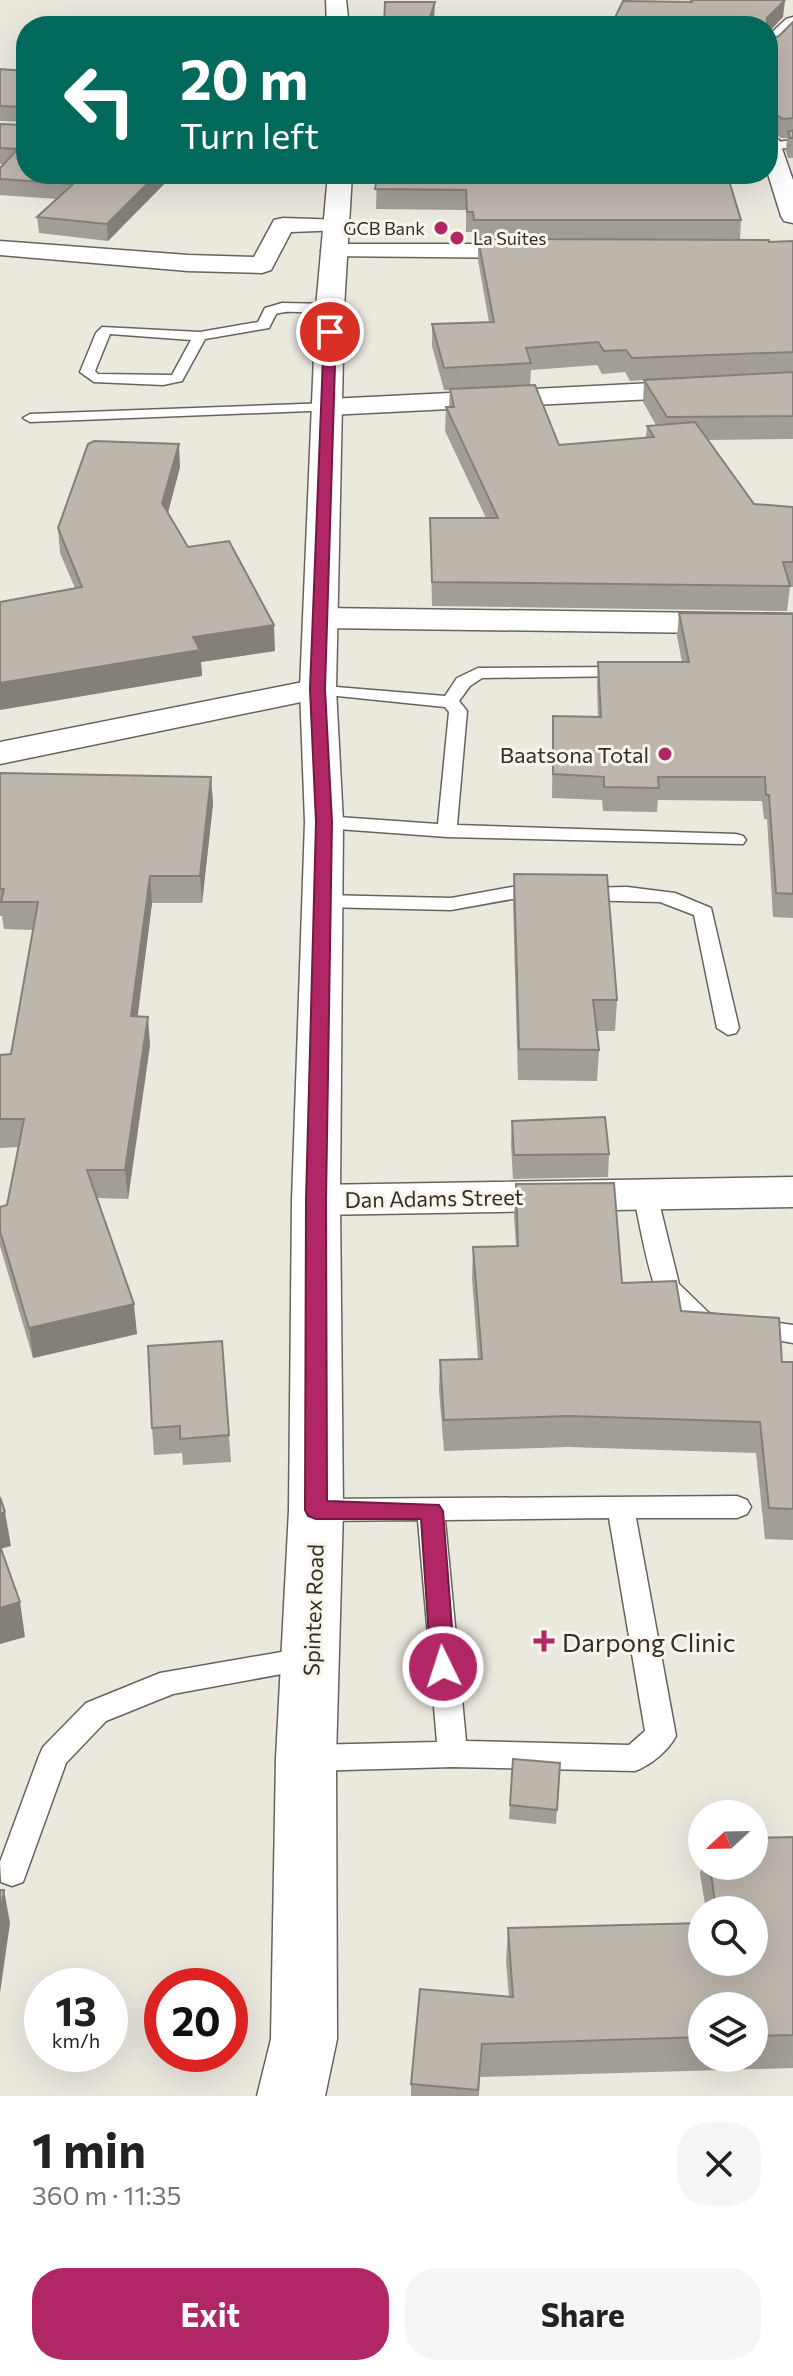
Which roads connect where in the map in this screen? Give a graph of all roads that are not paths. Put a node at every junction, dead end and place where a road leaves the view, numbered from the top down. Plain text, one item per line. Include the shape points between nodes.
1 (793, 23) edge
2 (778, 38) edge
3 (778, 148) edge
4 (339, 184) edge
5 (793, 216) edge
6 (334, 238) junction
7 (0, 248) edge
8 (555, 251) edge
9 (330, 308) junction
10 (200, 336) junction
11 (793, 384) edge
12 (329, 407) junction
13 (30, 418) dead end
14 (322, 618) junction
15 (793, 624) edge
16 (623, 672) edge
17 (318, 689) junction
18 (450, 702) junction
19 (0, 753) edge
20 (324, 822) junction
21 (447, 831) junction
22 (736, 840) dead end
23 (322, 901) junction
24 (728, 1028) dead end
25 (793, 1192) edge
26 (645, 1194) junction
27 (316, 1200) junction
28 (793, 1334) edge
29 (737, 1507) dead end
30 (621, 1509) junction
31 (316, 1510) junction
32 (431, 1511) junction
33 (311, 1658) junction
34 (453, 1754) junction
35 (306, 1758) junction
36 (12, 1872) dead end
37 (303, 2077) edge

1 - 2 street
3 - 5 street
4 - 6 main road, Spintex Road
6 - 7 street via 283,225 262,265
6 - 8 street
6 - 9 main road, Spintex Road
9 - 10 lane via 282,307 270,311 264,325
9 - 12 main road, Spintex Road
10 - 10 lane via 107,330 87,372 94,378 177,378
11 - 12 street
12 - 13 lane
12 - 14 main road, Spintex Road
14 - 15 street
14 - 17 main road, Spintex Road
16 - 18 lane via 478,673 463,682
17 - 18 lane
17 - 19 street
17 - 20 main road, Spintex Road
18 - 21 lane via 459,720
20 - 21 lane
20 - 23 main road, Spintex Road
21 - 22 lane
23 - 24 lane via 451,904 512,893 688,901 704,912
23 - 27 main road, Spintex Road
25 - 26 street, Dan Adams Street
26 - 27 street, Dan Adams Street
26 - 28 lane via 668,1288 702,1321
27 - 31 main road, Spintex Road
29 - 30 lane
30 - 32 lane
30 - 34 lane via 661,1736 635,1758
31 - 32 lane
31 - 33 main road, Spintex Road
32 - 34 lane
33 - 35 main road, Spintex Road
33 - 36 lane via 170,1682 96,1712 54,1756
34 - 35 lane
35 - 37 main road, Spintex Road

